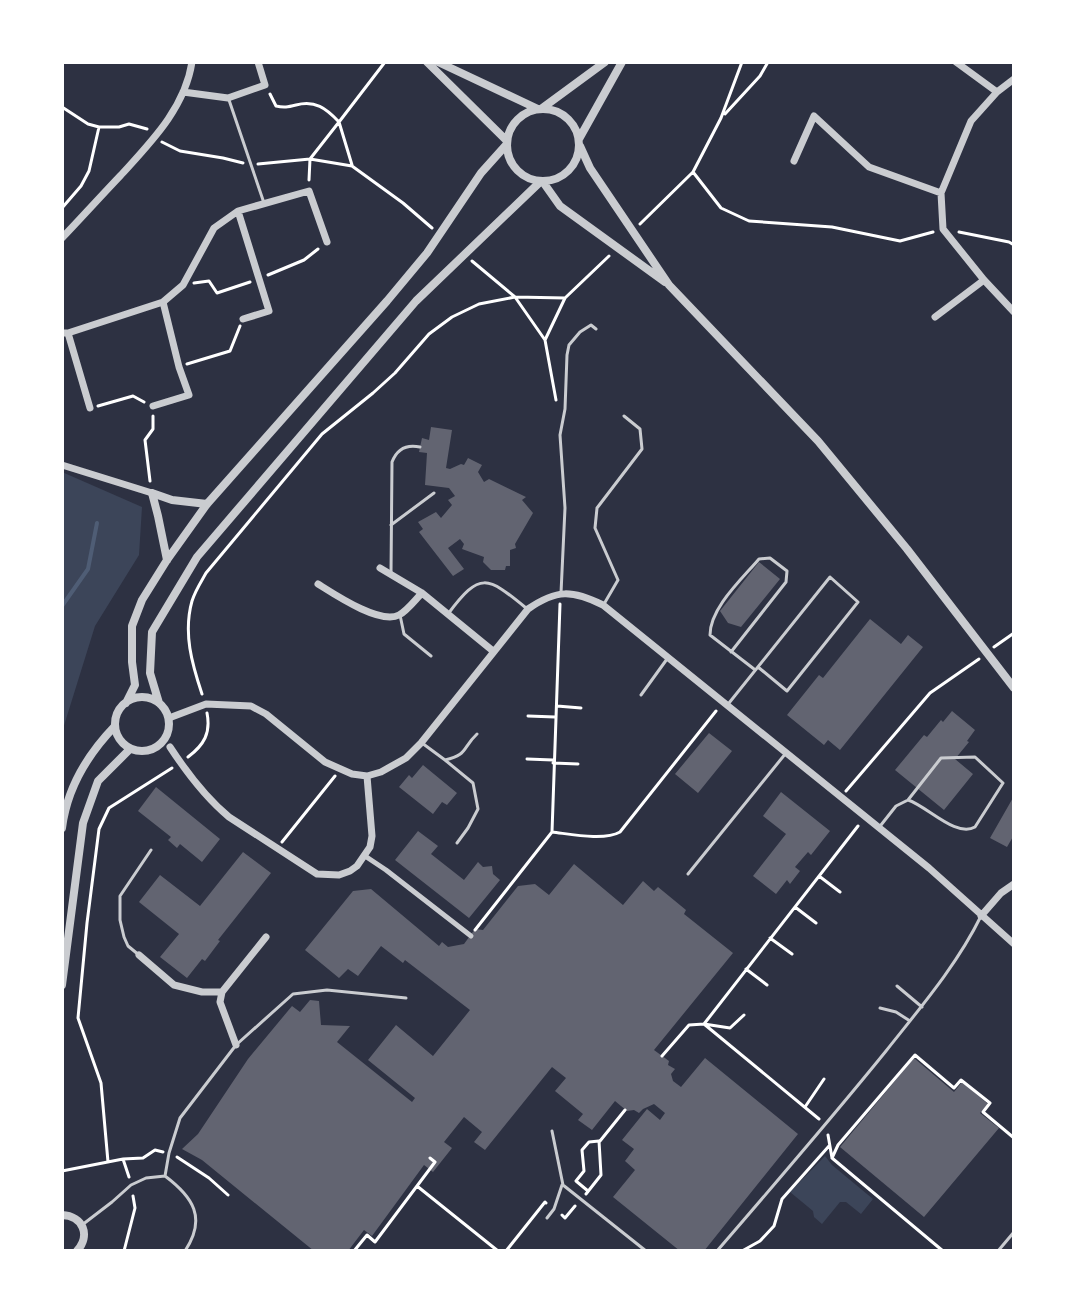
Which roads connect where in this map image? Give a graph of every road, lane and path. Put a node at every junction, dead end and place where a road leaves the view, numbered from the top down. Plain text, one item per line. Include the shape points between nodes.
1 (192, 62) edge
2 (258, 62) edge
3 (385, 62) edge
4 (427, 62) edge
5 (438, 62) edge
6 (605, 62) edge
7 (622, 62) edge
8 (742, 62) edge
9 (768, 62) edge
10 (956, 62) edge
11 (1014, 79) edge
12 (265, 85) junction
13 (183, 92) junction
14 (997, 92) junction
15 (228, 98) junction
16 (62, 107) edge
17 (540, 109) junction
18 (721, 118) junction
19 (339, 122) junction
20 (99, 127) junction
21 (156, 137) junction
22 (507, 142) junction
23 (579, 142) junction
24 (310, 159) junction
25 (794, 161) dead end
26 (251, 165) junction
27 (352, 166) junction
28 (693, 172) junction
29 (541, 182) junction
30 (309, 191) junction
31 (941, 193) junction
32 (664, 199) dead end
33 (264, 203) junction
34 (403, 203) dead end
35 (62, 208) edge
36 (238, 211) junction
37 (943, 229) junction
38 (62, 238) edge
39 (327, 242) dead end
40 (1014, 245) edge
41 (984, 280) junction
42 (584, 282) dead end
43 (669, 285) junction
44 (515, 297) junction
45 (565, 298) junction
46 (163, 302) junction
47 (1014, 312) edge
48 (935, 317) dead end
49 (243, 319) joint
50 (596, 329) dead end
51 (65, 333) edge
52 (545, 340) junction
53 (179, 367) junction
54 (153, 406) junction
55 (90, 408) joint
56 (557, 409) dead end
57 (624, 416) dead end
58 (420, 447) dead end
59 (62, 465) edge
60 (152, 493) junction
61 (434, 493) dead end
62 (207, 504) junction
63 (391, 525) junction
64 (167, 560) junction
65 (380, 568) dead end
66 (391, 574) junction
67 (318, 584) dead end
68 (422, 593) junction
69 (561, 593) junction
70 (603, 605) junction
71 (528, 609) junction
72 (560, 612) dead end
73 (448, 614) junction
74 (400, 615) junction
75 (493, 651) junction
76 (731, 652) junction
77 (431, 656) dead end
78 (668, 658) junction
79 (756, 668) junction
80 (953, 678) dead end
81 (1014, 688) edge
82 (641, 695) dead end
83 (126, 703) junction
84 (159, 703) junction
85 (206, 704) junction
86 (725, 704) junction
87 (556, 706) junction
88 (581, 708) dead end
89 (528, 716) dead end
90 (555, 717) junction
91 (169, 718) junction
92 (115, 726) junction
93 (477, 734) dead end
94 (421, 743) junction
95 (170, 747) dead end
96 (130, 749) junction
97 (786, 753) junction
98 (527, 759) dead end
99 (445, 760) junction
100 (181, 762) junction
101 (553, 762) junction
102 (578, 764) dead end
103 (340, 770) junction
104 (367, 776) junction
105 (841, 797) junction
106 (908, 800) junction
107 (865, 816) junction
108 (62, 828) edge
109 (879, 828) junction
110 (552, 832) junction
111 (457, 843) dead end
112 (276, 849) junction
113 (151, 850) dead end
114 (365, 856) junction
115 (688, 874) dead end
116 (819, 876) junction
117 (1014, 884) edge
118 (840, 892) dead end
119 (795, 907) junction
120 (981, 916) junction
121 (816, 923) dead end
122 (471, 936) joint
123 (266, 937) dead end
124 (770, 938) junction
125 (1014, 944) edge
126 (792, 954) dead end
127 (139, 955) joint
128 (746, 969) junction
129 (62, 985) edge
130 (767, 985) dead end
131 (897, 986) dead end
132 (222, 992) junction
133 (406, 998) dead end
134 (922, 1007) junction
135 (880, 1008) dead end
136 (744, 1015) dead end
137 (910, 1021) junction
138 (704, 1024) junction
139 (236, 1045) junction
140 (662, 1056) dead end
141 (824, 1079) dead end
142 (805, 1107) junction
143 (625, 1110) dead end
144 (826, 1125) junction
145 (552, 1131) dead end
146 (1014, 1138) edge
147 (599, 1141) junction
148 (830, 1145) junction
149 (169, 1153) junction
150 (430, 1158) dead end
151 (832, 1158) junction
152 (123, 1159) junction
153 (108, 1162) junction
154 (62, 1171) edge
155 (165, 1176) junction
156 (131, 1185) junction
157 (563, 1185) junction
158 (417, 1186) junction
159 (228, 1195) dead end
160 (62, 1204) edge
161 (64, 1214) edge
162 (547, 1218) dead end
163 (82, 1225) junction
164 (1014, 1232) edge
165 (77, 1251) edge
166 (124, 1251) edge
167 (185, 1251) edge
168 (354, 1251) edge
169 (498, 1251) edge
170 (646, 1251) edge
171 (717, 1251) edge
172 (742, 1251) edge
173 (943, 1251) edge
174 (998, 1251) edge

1 - 13 street
2 - 12 street
3 - 19 path
4 - 22 street
5 - 17 street
6 - 17 street
7 - 23 street
8 - 18 path
9 - 18 path
10 - 14 street
11 - 14 street
12 - 15 street
12 - 19 path via 276,106 319,104
13 - 15 street
13 - 21 street
14 - 31 street via 971,121
15 - 26 lane
16 - 20 path
17 - 22 street via 517,120
17 - 23 street via 569,120
18 - 28 path
19 - 24 path
19 - 27 path
20 - 21 path via 129,124
20 - 35 path via 89,171
21 - 26 path via 180,151
21 - 38 street
22 - 29 street via 512,165
22 - 62 street via 427,253
23 - 29 street via 572,167
23 - 43 street via 590,168
24 - 26 path
24 - 27 path
24 - 30 path
25 - 31 street via 814,116 869,167
26 - 33 lane
27 - 34 path
28 - 32 path
28 - 37 path via 721,208 749,221 832,227 900,241
29 - 43 street via 560,206
29 - 84 street via 416,301 197,557 152,632 150,673
30 - 33 street
30 - 39 street
31 - 37 street
33 - 36 street
36 - 46 street via 214,228 183,285
36 - 49 street via 269,311
37 - 40 path
37 - 41 street
41 - 47 street
41 - 48 street
42 - 45 path
43 - 81 street via 818,441
44 - 45 path
44 - 52 path
44 - 85 path via 479,304 429,334 395,373 322,434 206,573 192,599 187,628 192,665
45 - 52 path
46 - 51 street
46 - 53 street
49 - 53 path via 230,351
50 - 69 lane via 591,325 580,332 567,355 560,435 565,508
51 - 55 street
52 - 56 path
53 - 54 street via 189,395
54 - 55 path via 133,396
54 - 60 path via 153,429 145,440
57 - 70 lane via 640,429 642,449 597,508 595,528 618,580
58 - 63 lane via 401,448 392,462
59 - 60 street
60 - 62 street
60 - 64 street
61 - 63 lane
62 - 64 street
63 - 66 lane
64 - 83 street via 132,626 135,685
65 - 66 street
66 - 68 street
67 - 74 street via 388,618
68 - 73 street
68 - 74 street
69 - 70 street via 583,595
69 - 71 street
70 - 78 street
71 - 73 lane via 488,582 464,592
71 - 75 street
72 - 87 path
73 - 75 street
74 - 77 lane via 404,634
75 - 94 street
76 - 76 lane via 786,582 787,571 770,558 759,559 716,610 710,635
76 - 79 lane
78 - 82 lane
78 - 86 street
79 - 79 lane via 830,577 858,602 787,691
79 - 86 lane
80 - 105 path via 930,693
83 - 84 street via 144,697
83 - 92 street
84 - 91 street
85 - 91 street
85 - 100 path via 208,732
85 - 103 street via 251,706
86 - 97 street
86 - 110 path via 620,832
87 - 88 path
87 - 90 path
89 - 90 path
90 - 101 path
91 - 96 street via 163,743 146,751
92 - 96 street
92 - 108 street via 74,781
93 - 99 lane via 458,757
94 - 99 lane
94 - 104 street via 406,758
95 - 100 street
96 - 129 street via 98,781 83,823
97 - 105 street
97 - 115 lane
98 - 101 path
99 - 111 lane via 473,783 478,809
100 - 112 street via 217,807
100 - 153 path via 109,808 99,829 78,1018 101,1083
101 - 102 path
101 - 110 path
103 - 104 street
103 - 112 path
104 - 114 street via 372,836
105 - 107 street
106 - 106 lane via 970,831 1003,783 975,757 941,758
106 - 109 lane via 896,806
107 - 109 street
107 - 116 path
109 - 120 street
110 - 122 path
112 - 114 street via 328,876 350,871
113 - 127 lane via 120,896 124,937
114 - 122 street
116 - 118 path
116 - 119 path
117 - 120 street
119 - 121 path
119 - 124 path
120 - 125 street
120 - 134 lane
123 - 132 street
124 - 126 path
124 - 128 path
127 - 132 street via 174,985
128 - 130 path
128 - 138 path
131 - 134 lane
132 - 139 street via 220,1002
133 - 139 lane via 327,990 293,994
134 - 137 lane
135 - 137 lane
136 - 138 path via 730,1028
137 - 144 lane
138 - 140 path via 689,1025
138 - 142 path
139 - 149 lane via 180,1118
141 - 142 path
142 - 144 path
143 - 147 path
144 - 148 path
144 - 171 lane
145 - 157 lane
146 - 151 path via 983,1112 990,1103 961,1080 954,1088 915,1055
147 - 147 path via 601,1175 588,1191 576,1181 584,1171 582,1150
148 - 151 path
148 - 172 path via 782,1199 774,1226
149 - 152 path via 155,1150 143,1158
149 - 155 lane
149 - 159 path
150 - 158 path via 435,1162
151 - 173 path
152 - 153 path
152 - 156 path
153 - 154 path
155 - 156 lane
155 - 167 lane via 194,1207 197,1224
156 - 163 lane
156 - 166 path via 135,1208
157 - 162 lane
157 - 170 lane
158 - 168 path via 375,1242 367,1235
158 - 169 path
160 - 161 street
161 - 163 street
163 - 165 street via 84,1239
164 - 174 lane

